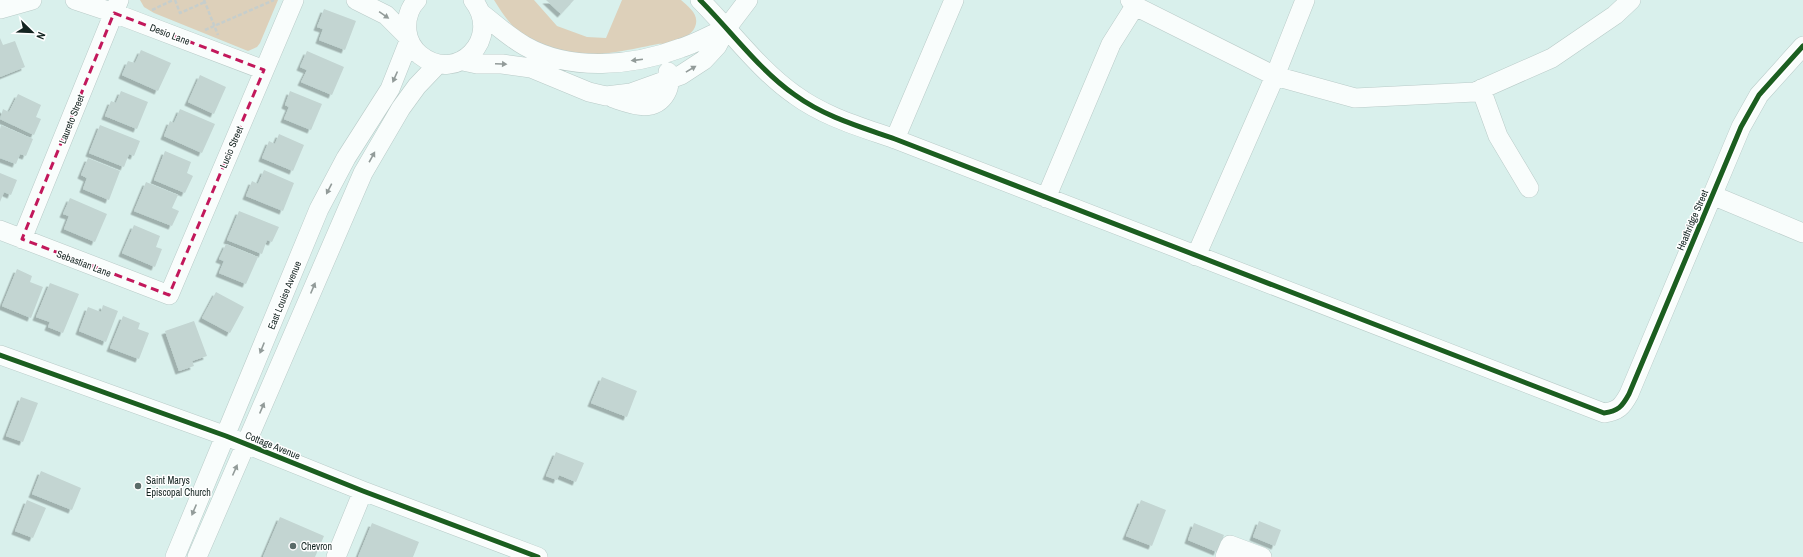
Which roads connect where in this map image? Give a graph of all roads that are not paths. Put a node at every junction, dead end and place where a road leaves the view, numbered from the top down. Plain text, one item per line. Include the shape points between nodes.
1 (32, 0) edge
2 (75, 0) edge
3 (294, 0) edge
4 (356, 0) edge
5 (417, 0) edge
6 (700, 0) edge
7 (748, 0) edge
8 (954, 0) edge
9 (1305, 0) edge
10 (1631, 0) edge
11 (1132, 3) edge
12 (478, 5) edge
13 (117, 6) edge
14 (0, 9) edge
15 (726, 29) junction
16 (408, 38) junction
17 (1803, 46) edge
18 (661, 54) junction
19 (463, 61) junction
20 (438, 64) junction
21 (264, 70) junction
22 (1275, 76) junction
23 (670, 79) junction
24 (1481, 89) junction
25 (895, 139) junction
26 (1529, 188) dead end
27 (1712, 195) junction
28 (1046, 198) junction
29 (0, 230) edge
30 (1803, 233) edge
31 (22, 239) junction
32 (1196, 256) junction
33 (169, 295) joint
34 (0, 355) edge
35 (226, 436) junction
36 (246, 444) junction
37 (363, 491) junction
38 (174, 557) edge
39 (197, 557) edge
40 (336, 557) edge
41 (538, 557) edge
42 (1225, 557) edge
43 (1262, 557) edge

1 - 14 street
2 - 13 street, Desio Lane
3 - 21 street, Lucio Street
4 -> 16 street via 386,15
5 - 16 street, East Louise Avenue via 406,24
6 - 15 street
7 - 15 street
8 - 25 street
9 - 22 street
10 - 24 street via 1615,15 1552,58
11 - 22 street
11 - 28 street via 1111,44
18 -> 12 street via 619,62 563,61 524,46
12 - 19 street via 483,24 480,40 472,54
13 - 21 street, Desio Lane
13 - 31 street, Laureto Street
15 - 18 street
23 -> 15 street via 692,69 704,60 717,46
15 - 25 street via 794,95 829,115
16 - 20 street via 416,52 426,60
16 -> 35 street, East Louise Avenue via 390,89 346,158 319,209
17 - 27 street, Heathridge Street via 1770,81 1749,111
18 - 23 street
19 - 20 street
19 -> 23 street via 531,68 584,90 606,96 631,93
36 -> 20 street via 363,173 401,108
21 - 33 street, Lucio Street
22 - 24 street via 1355,98 1475,92
22 - 32 street
24 - 26 street via 1498,136
25 - 28 street
27 - 30 street
27 - 32 street, Heathridge Street via 1629,394 1615,412 1593,411
28 - 32 street
29 - 31 street, Sebastian Lane
31 - 33 street, Sebastian Lane
34 - 35 street, Cottage Avenue
35 - 36 street, Cottage Avenue
35 -> 38 street, East Louise Avenue
36 - 37 street, Cottage Avenue
39 -> 36 street
37 - 40 street
37 - 41 street, Cottage Avenue
42 - 43 street via 1230,545

